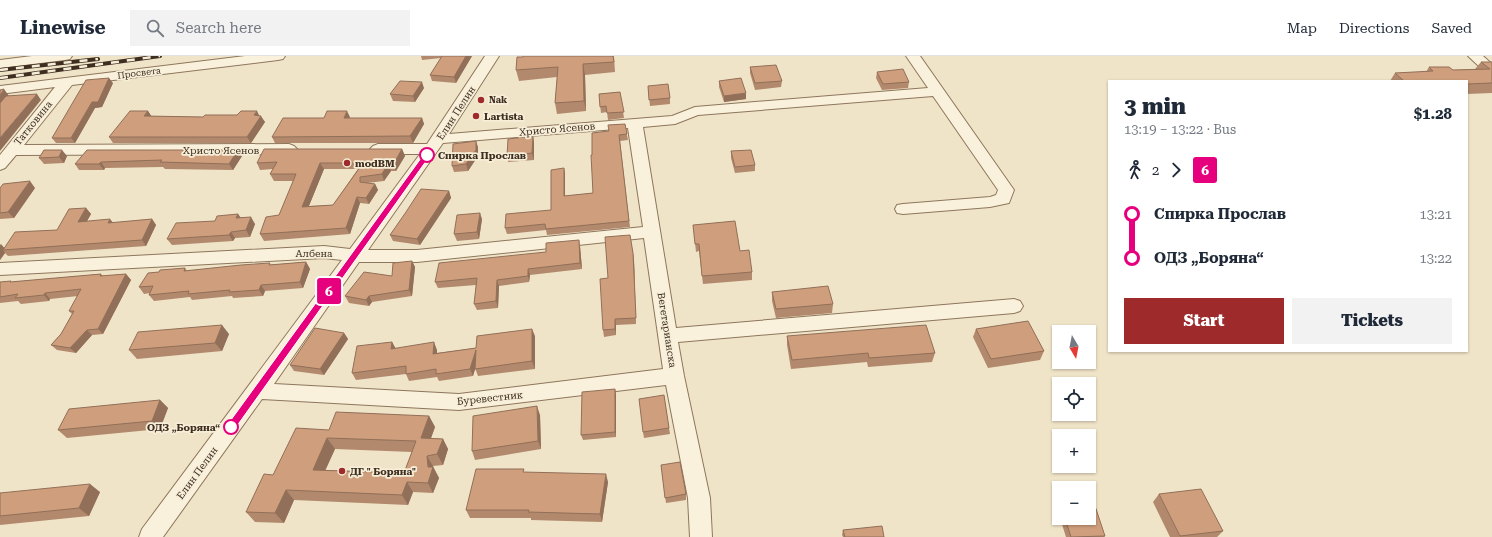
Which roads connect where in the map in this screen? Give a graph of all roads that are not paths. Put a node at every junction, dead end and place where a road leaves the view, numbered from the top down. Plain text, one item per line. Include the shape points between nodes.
1 (65, 56) edge
2 (278, 56) edge
3 (492, 56) edge
4 (913, 56) edge
5 (1475, 56) edge
6 (0, 64) edge
7 (1489, 68) edge
8 (67, 82) junction
9 (0, 90) edge
10 (937, 91) junction
11 (635, 123) junction
12 (435, 144) junction
13 (360, 149) edge
14 (11, 150) junction
15 (304, 150) edge
16 (0, 164) edge
17 (903, 209) dead end
18 (651, 232) junction
19 (354, 256) junction
20 (0, 269) edge
21 (1014, 306) dead end
22 (669, 336) junction
23 (674, 376) junction
24 (257, 391) junction
25 (150, 537) edge
26 (701, 537) edge

1 - 6 street
2 - 8 street, Просвета
3 - 12 street, Елин Пелин
4 - 10 street
5 - 7 street
8 - 9 street, Просвета
8 - 14 street, Татковина
10 - 11 street, Христо Ясенов via 695,111 675,120
10 - 17 street via 1006,190 1003,198 990,202
11 - 12 street, Христо Ясенов
11 - 18 street, Вегетарианска
12 - 13 street, Христо Ясенов
12 - 19 street, Елин Пелин
14 - 15 street, Христо Ясенов
14 - 16 street, Татковина
18 - 19 street, Албена via 417,256
18 - 22 street, Вегетарианска
19 - 20 street, Албена via 324,252
19 - 24 street, Елин Пелин
21 - 22 street
22 - 23 street, Вегетарианска
23 - 24 street, Буревестник via 459,402
23 - 26 street, Вегетарианска via 699,498
24 - 25 street, Елин Пелин

